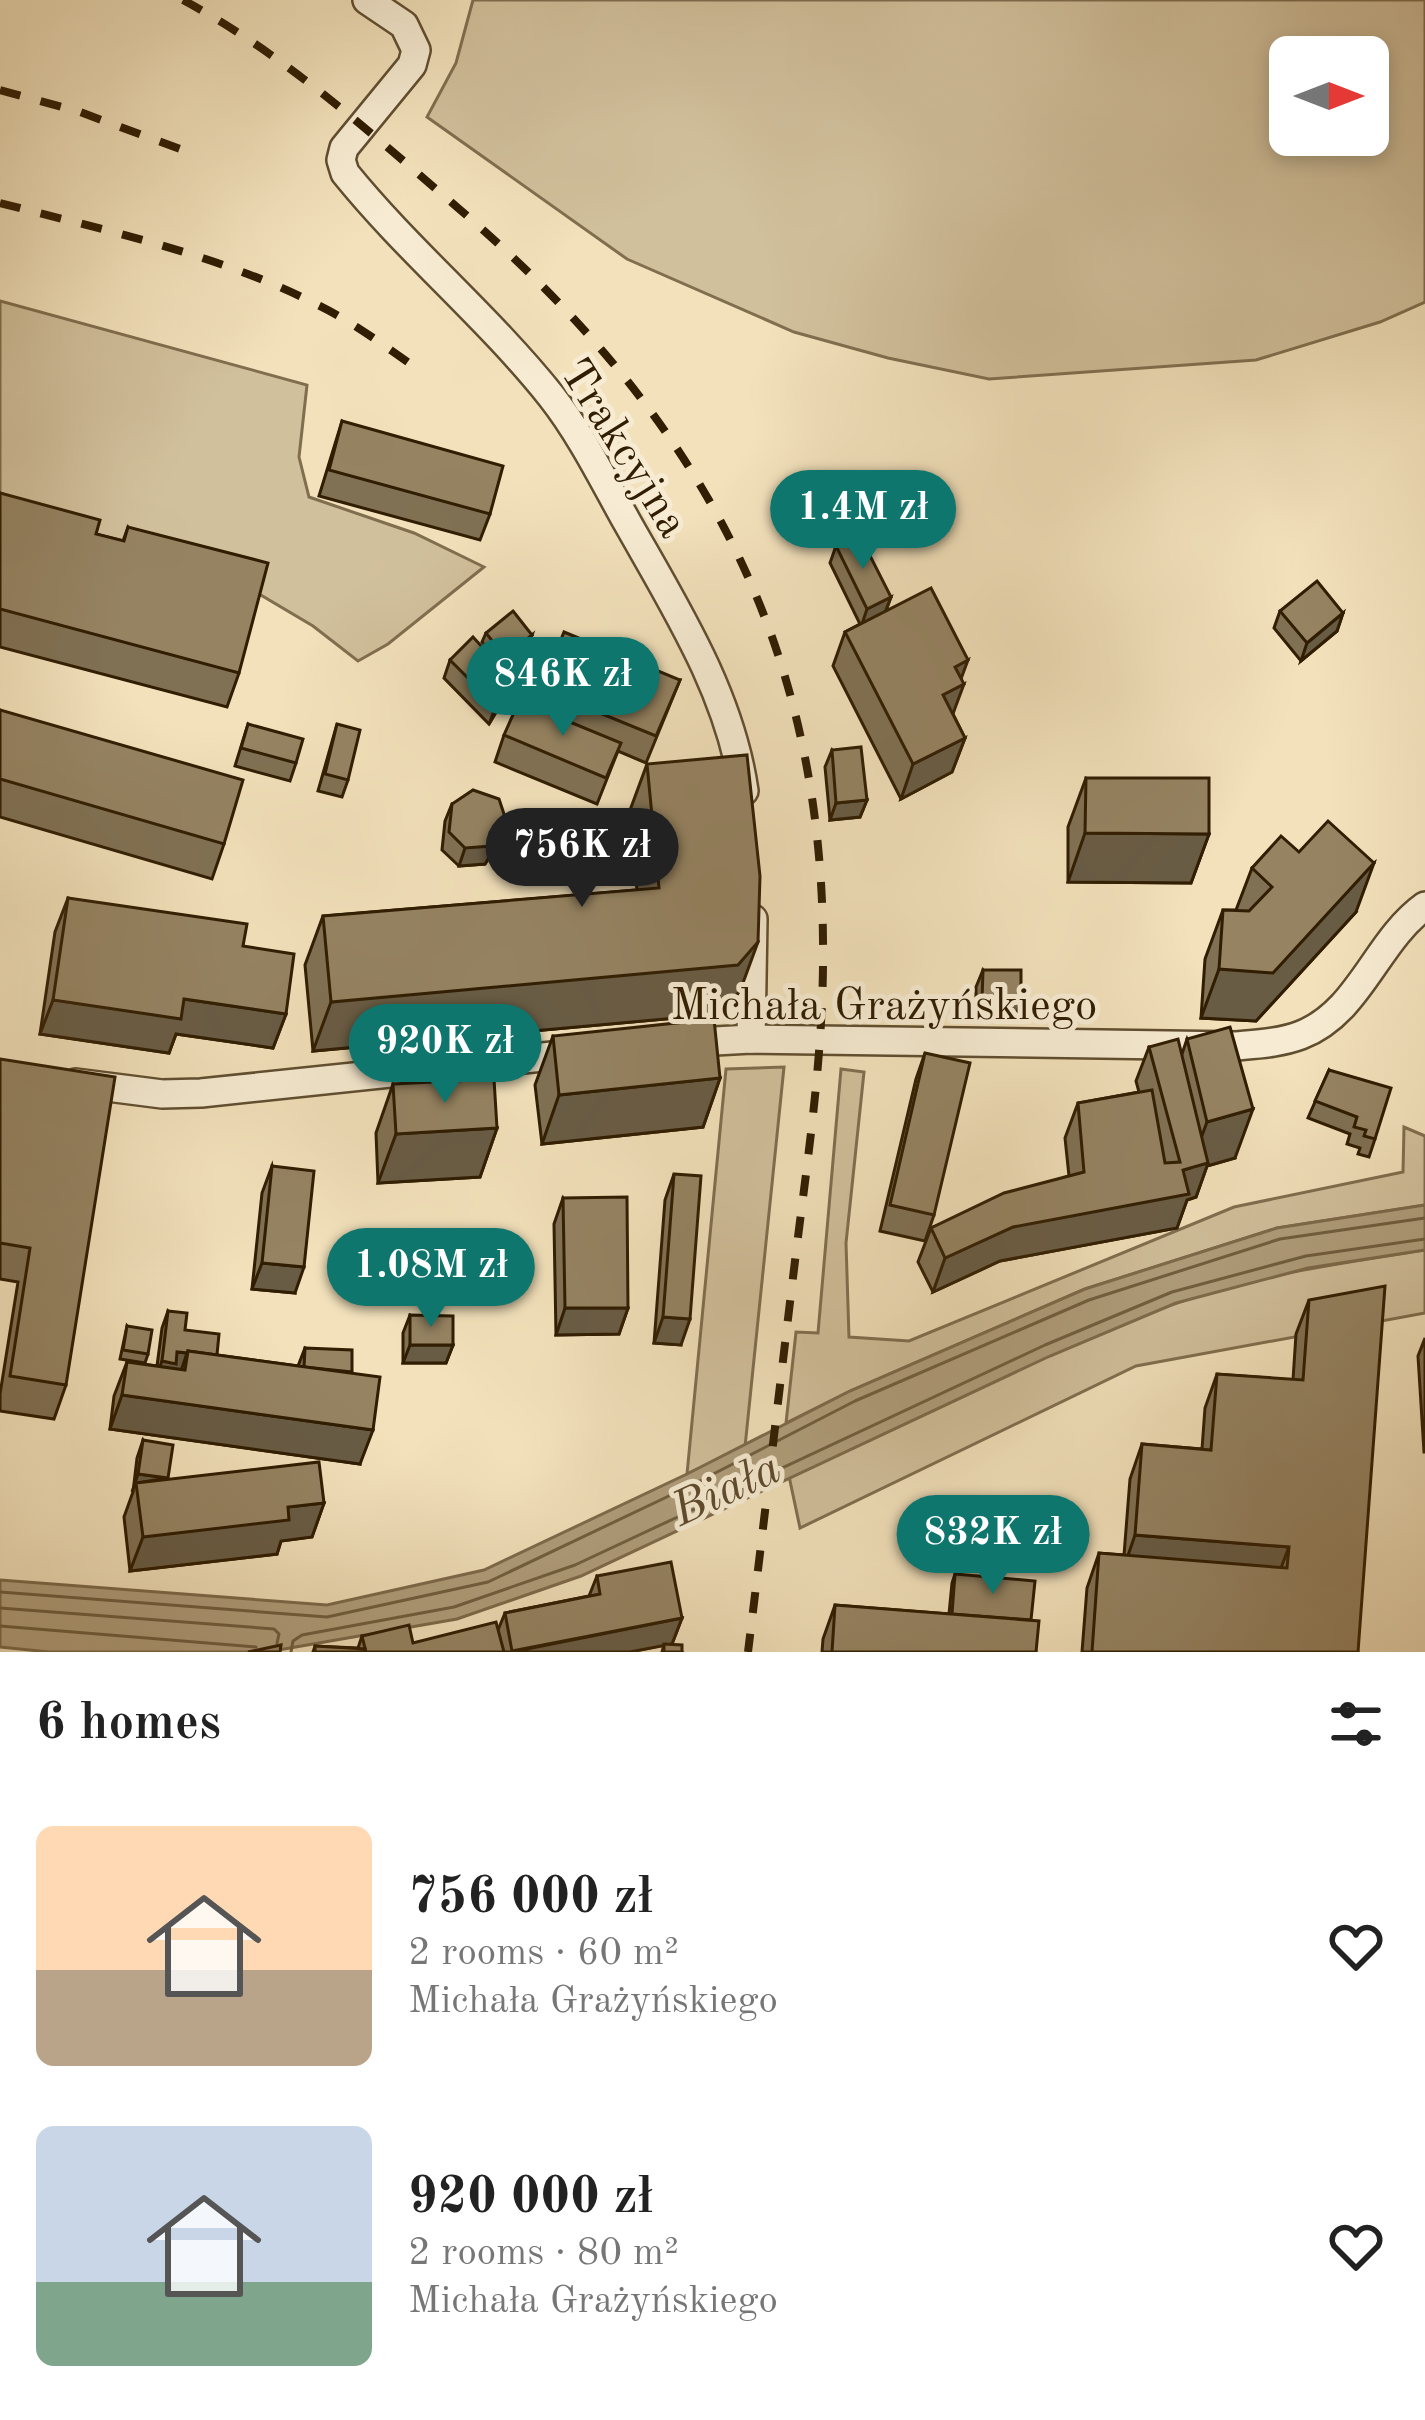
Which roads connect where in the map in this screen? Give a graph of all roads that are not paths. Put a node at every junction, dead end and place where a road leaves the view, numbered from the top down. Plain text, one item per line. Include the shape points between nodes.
1 (367, 0) edge
2 (747, 827) edge
3 (752, 887) edge
4 (1425, 906) edge
5 (751, 1039) junction
6 (43, 1078) edge

1 - 2 street, Trakcyjna via 404,25 416,50 344,148 345,173 554,400 707,670 736,743
3 - 5 street
4 - 5 street, Michała Grażyńskiego via 1405,920 1345,1004 1304,1034 1273,1043
5 - 6 street, Michała Grażyńskiego via 201,1093

